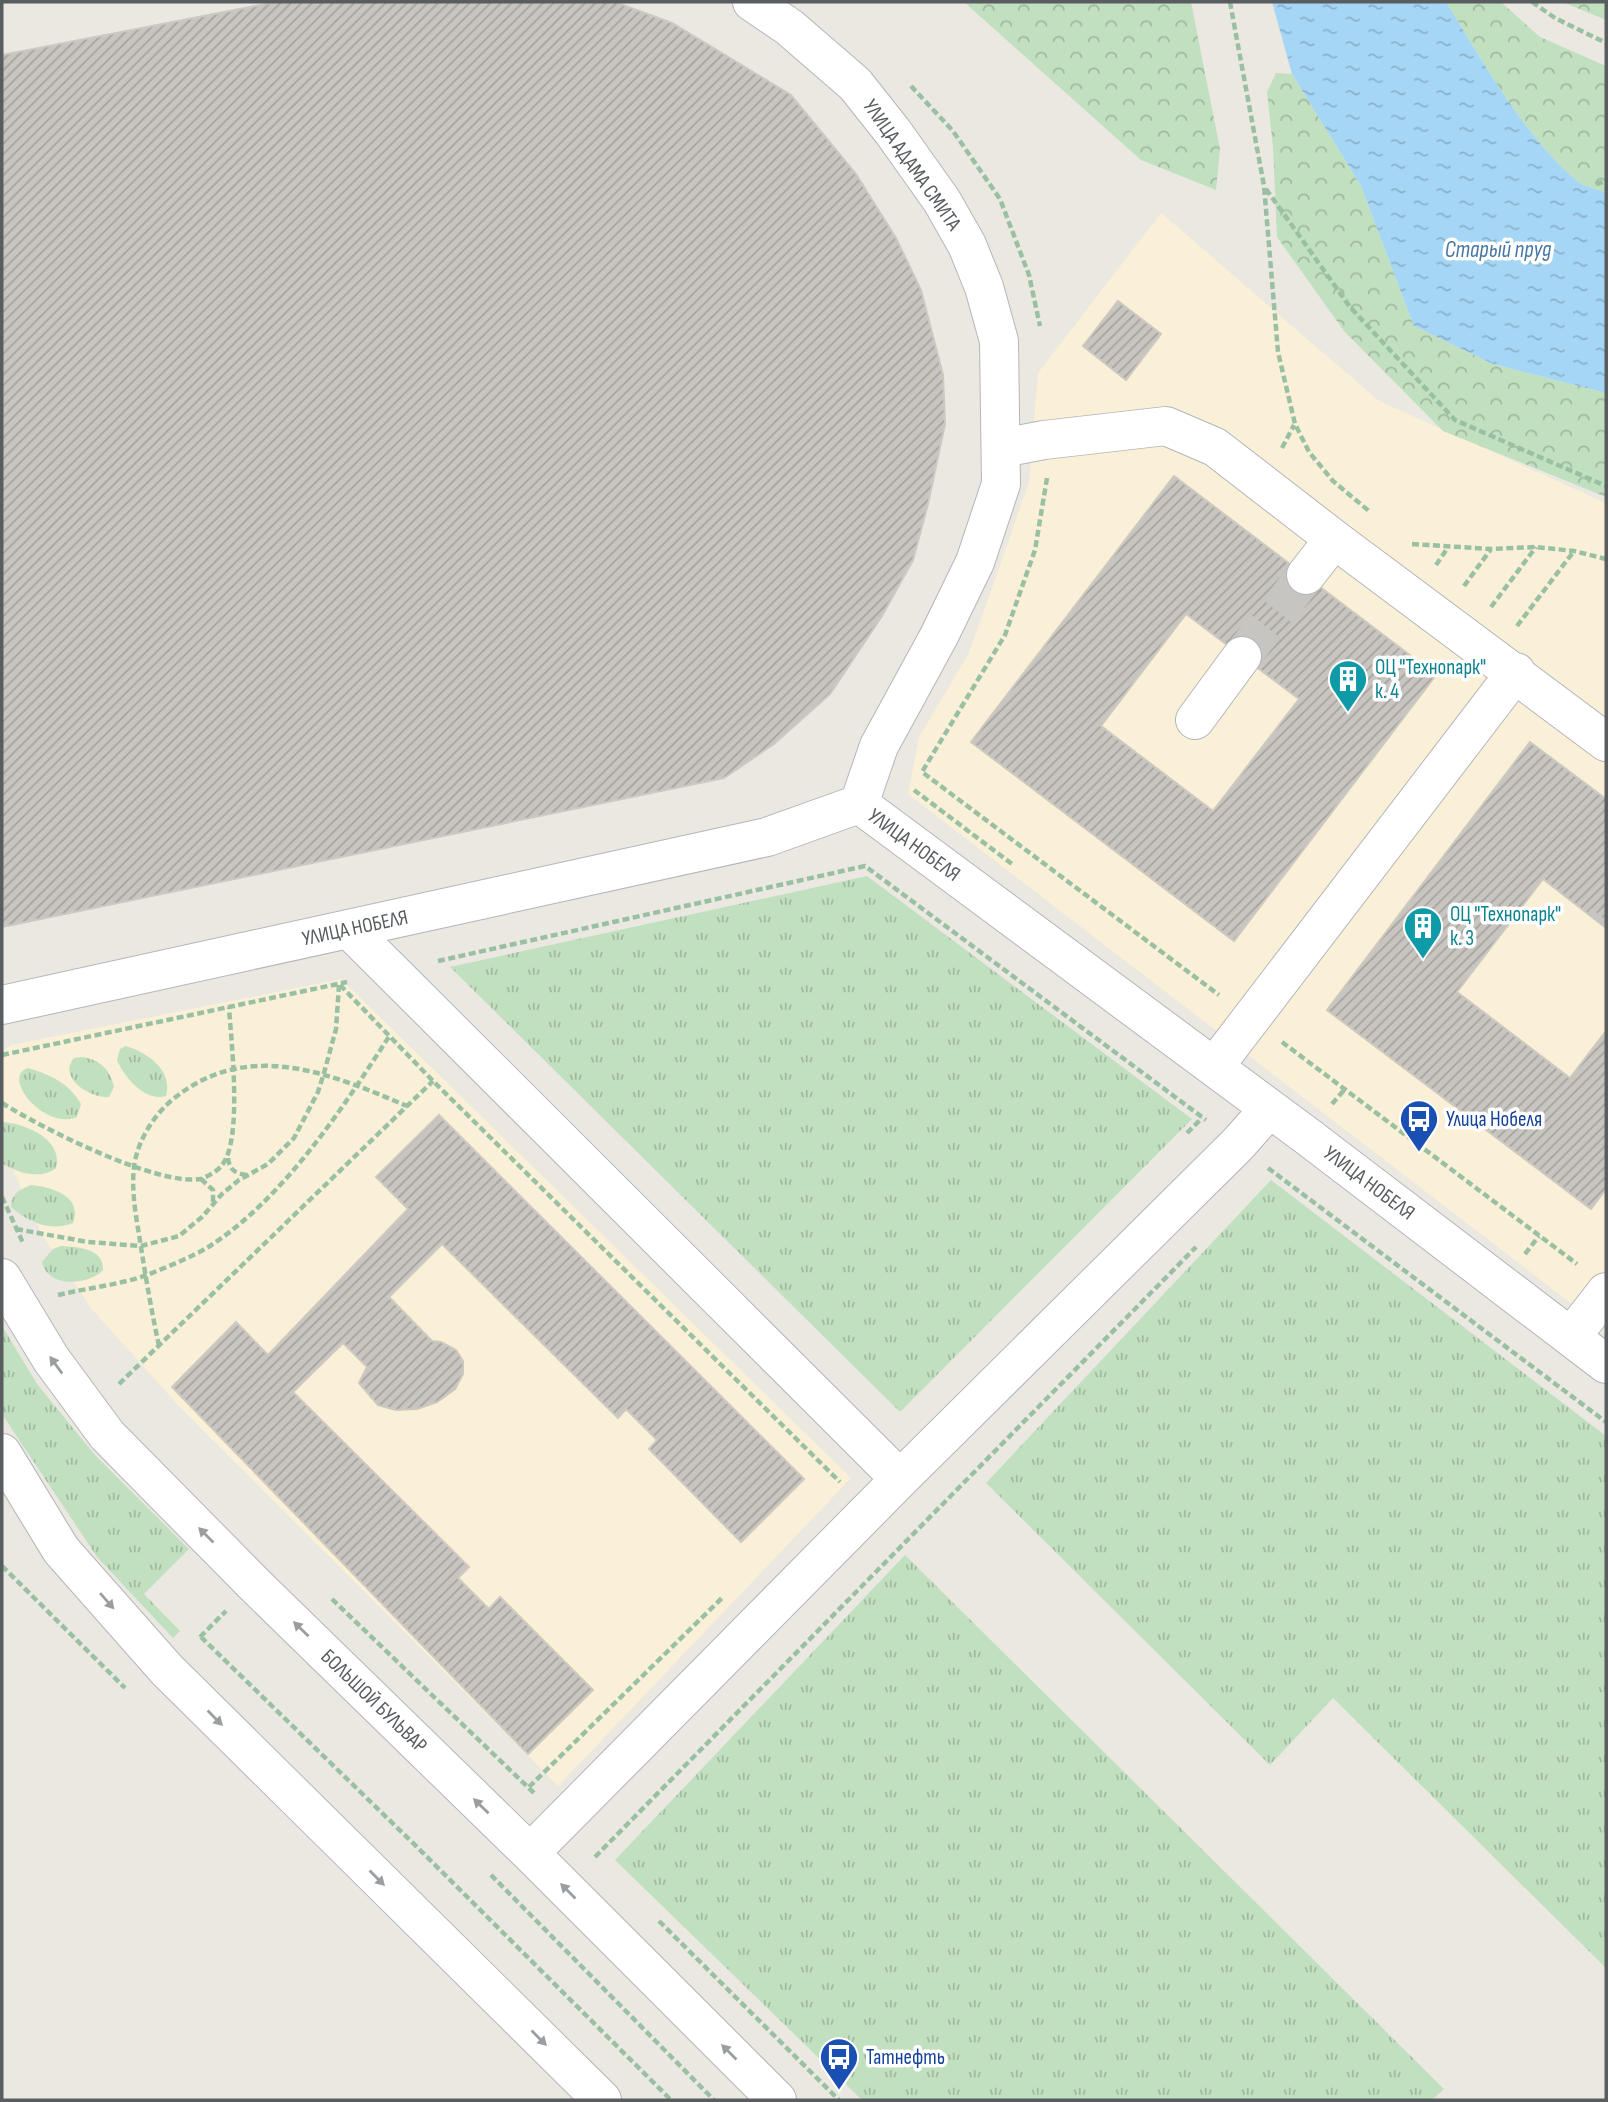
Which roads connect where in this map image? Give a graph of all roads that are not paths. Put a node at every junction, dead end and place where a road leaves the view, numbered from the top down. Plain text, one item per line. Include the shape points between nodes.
1 (752, 2) edge
2 (1002, 448) junction
3 (1334, 539) junction
4 (1306, 575) tunnel mouth
5 (1242, 656) tunnel mouth
6 (1516, 672) junction
7 (1195, 720) dead end
8 (1606, 742) edge
9 (859, 804) junction
10 (349, 929) junction
11 (2, 1005) edge
12 (1214, 1067) junction
13 (1269, 1109) junction
14 (2, 1278) edge
15 (1595, 1281) edge
16 (1571, 1337) junction
17 (1606, 1364) edge
18 (2, 1453) edge
19 (900, 1479) junction
20 (2, 1502) edge
21 (61, 1550) junction
22 (530, 1853) junction
23 (602, 2100) edge
24 (777, 2100) edge

1 - 2 street, УЛИЦА АДАМА СМИТА via 855,84 942,201 967,245 999,341
2 - 3 street via 1166,426 1215,447
2 - 9 street, УЛИЦА АДАМА СМИТА via 1001,484 975,562 879,746
3 - 4 street
3 - 6 street
5 - 7 street
6 - 8 street
6 - 12 street
9 - 10 street, УЛИЦА НОБЕЛЯ via 767,837
9 - 12 street, УЛИЦА НОБЕЛЯ
10 - 11 street, УЛИЦА НОБЕЛЯ
10 - 19 street
12 - 13 street, УЛИЦА НОБЕЛЯ
13 - 16 street, УЛИЦА НОБЕЛЯ
13 - 19 street
22 -> 14 street, БОЛЬШОЙ БУЛЬВАР via 107,1434 51,1359
15 - 16 street
16 - 17 street, УЛИЦА НОБЕЛЯ
18 - 21 street
19 - 22 street
20 - 21 street
21 -> 23 street via 167,1670
24 -> 22 street, БОЛЬШОЙ БУЛЬВАР

